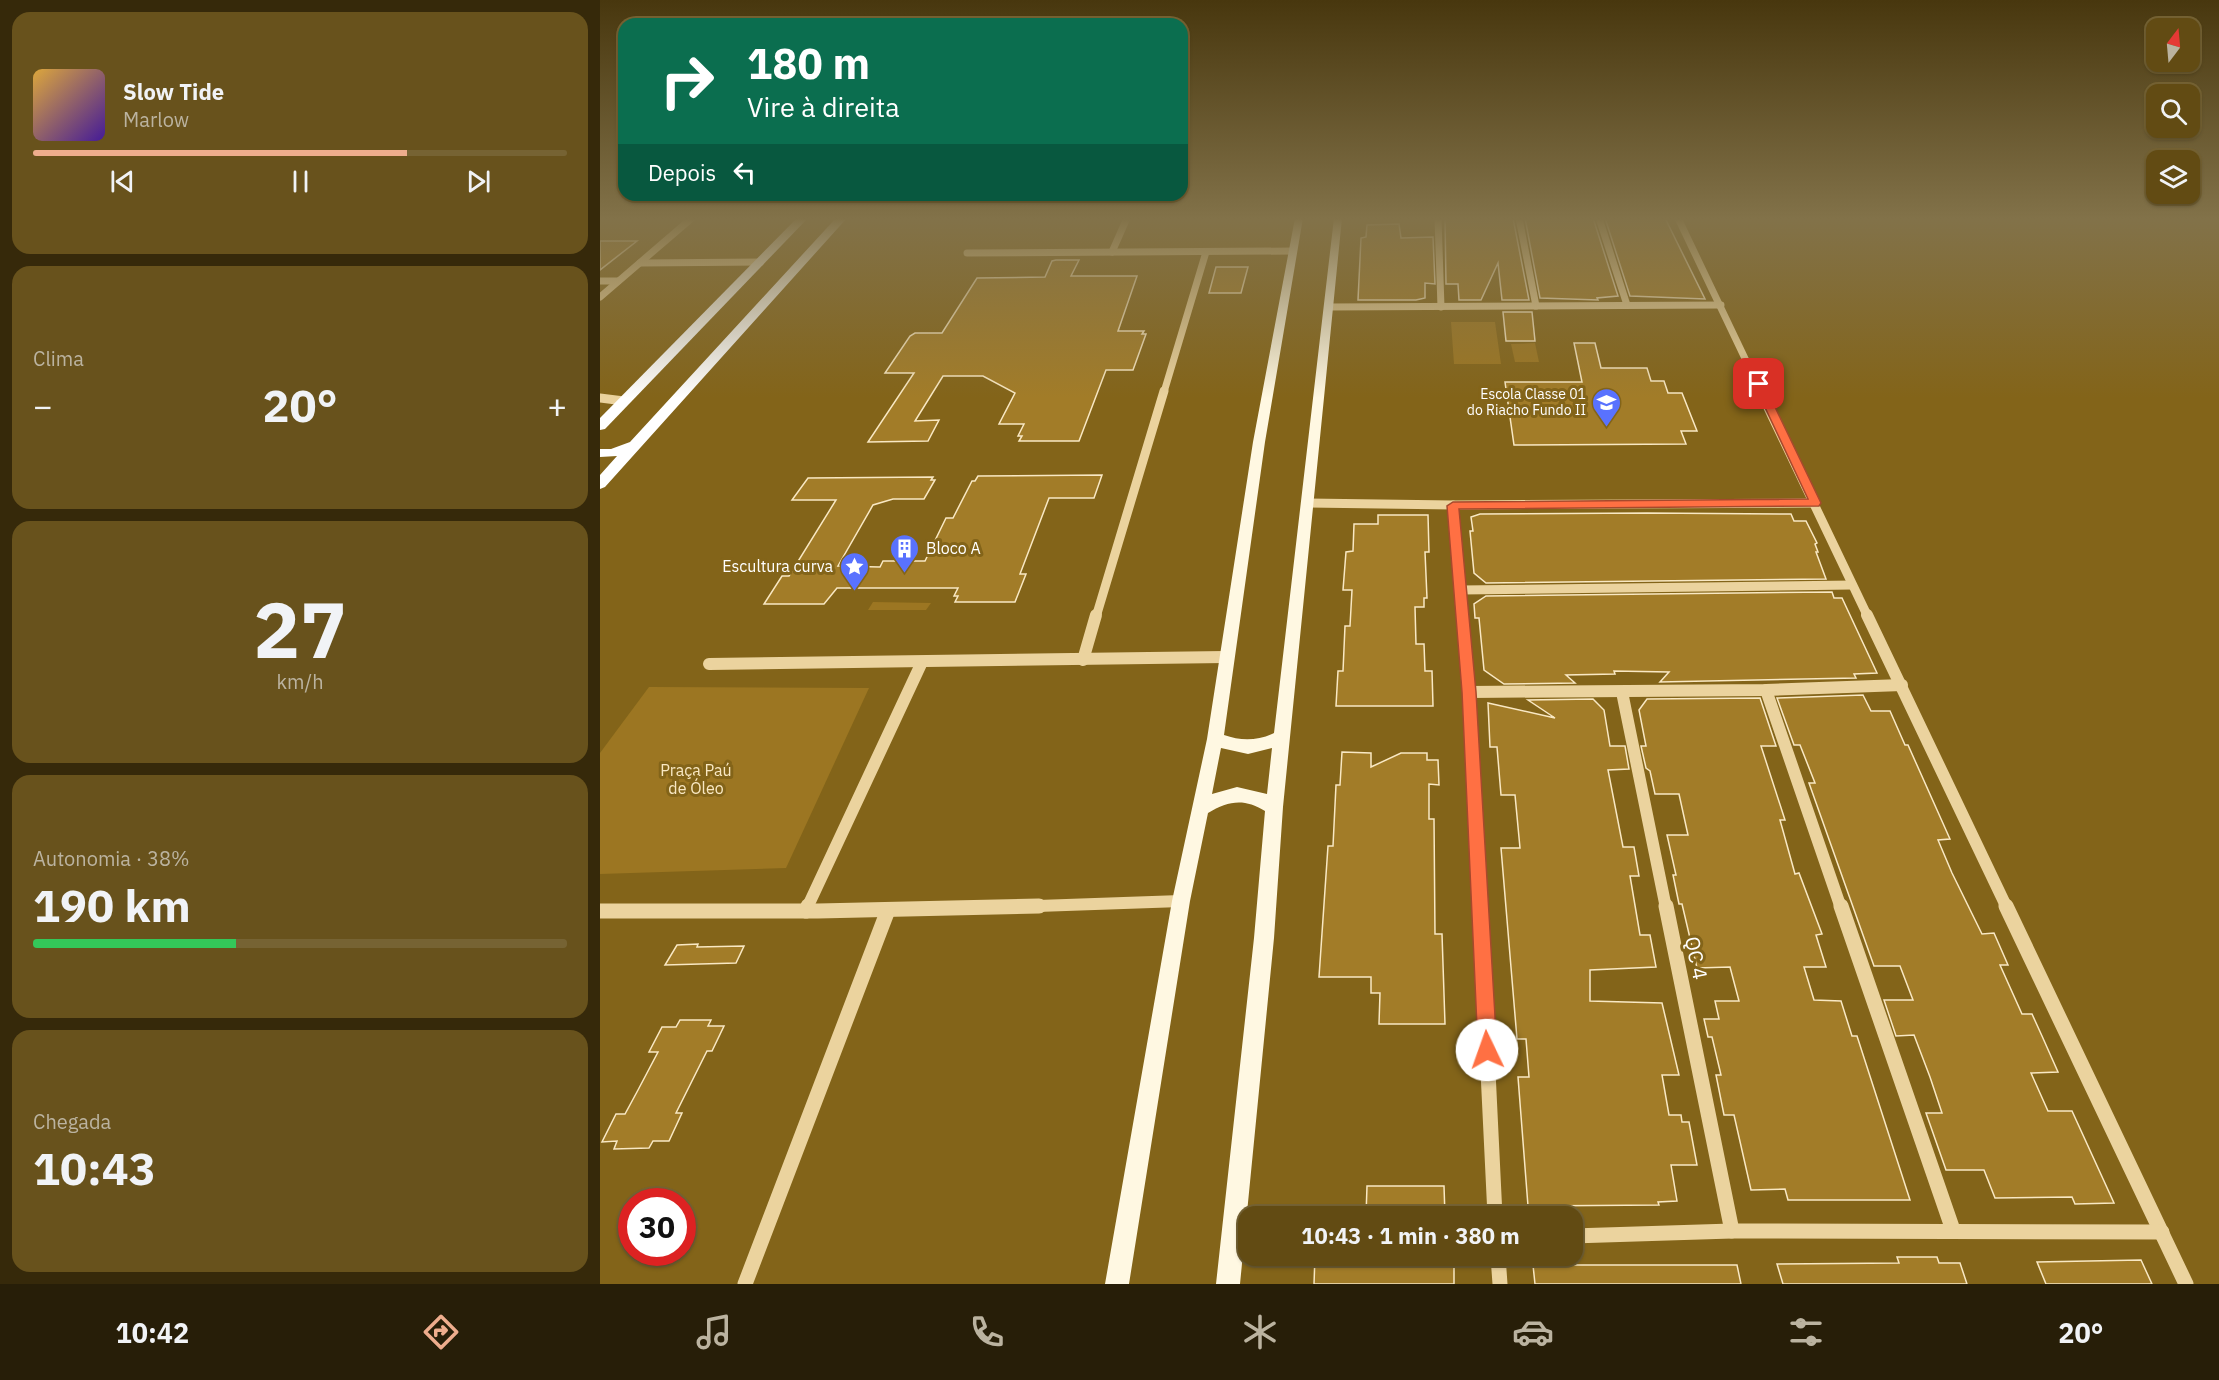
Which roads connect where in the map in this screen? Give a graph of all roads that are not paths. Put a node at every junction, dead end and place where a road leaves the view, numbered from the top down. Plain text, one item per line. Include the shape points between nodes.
1 (622, 278) edge
2 (745, 278) edge
3 (786, 278) edge
4 (1198, 278) edge
5 (1288, 278) edge
6 (1331, 278) edge
7 (1440, 278) edge
8 (1531, 278) edge
9 (1618, 278) edge
10 (1708, 278) edge
11 (600, 281) edge
12 (618, 281) junction
13 (600, 297) edge
14 (1627, 305) junction
15 (1721, 305) junction
16 (1536, 306) junction
17 (1441, 307) junction
18 (1328, 308) junction
19 (600, 398) edge
20 (624, 401) junction
21 (600, 426) edge
22 (636, 445) junction
23 (600, 453) edge
24 (600, 484) edge
25 (1308, 503) junction
26 (1815, 503) junction
27 (1453, 506) junction
28 (1852, 585) junction
29 (1461, 590) junction
30 (1225, 657) junction
31 (1083, 660) junction
32 (922, 662) junction
33 (709, 664) dead end
34 (1902, 685) junction
35 (1766, 690) junction
36 (1469, 692) junction
37 (1622, 692) junction
38 (1282, 737) junction
39 (1215, 739) junction
40 (1274, 807) junction
41 (1200, 809) junction
42 (1181, 901) junction
43 (888, 910) junction
44 (600, 911) edge
45 (806, 911) junction
46 (1495, 1206) edge
47 (1953, 1230) junction
48 (1732, 1231) junction
49 (2162, 1232) junction
50 (1583, 1236) edge
51 (1499, 1266) edge
52 (746, 1284) edge
53 (1117, 1284) edge
54 (1228, 1284) edge
55 (1500, 1284) edge
56 (2186, 1284) edge

1 - 12 street
2 - 20 highway
3 - 22 highway
4 - 31 street
5 - 30 main road
6 - 18 main road
7 - 17 street
8 - 16 street
9 - 14 street
10 - 15 street
11 - 12 street
12 - 13 street
14 - 15 street
14 - 16 street
15 - 26 street
16 - 17 street
17 - 18 street
18 - 25 main road
19 - 20 street
20 - 21 highway
22 - 23 highway
22 - 24 highway
25 - 27 street
25 - 38 main road
26 - 27 street
26 - 28 street
27 - 29 street
28 - 29 street
28 - 34 street
29 - 36 street
30 - 31 street
30 - 39 main road
31 - 32 street
32 - 33 street
32 - 45 street
34 - 35 street
34 - 49 street
35 - 37 street
35 - 47 street
36 - 37 street
36 - 46 street
37 - 48 street, QC 4
38 - 39 main road via 1256,748
38 - 40 main road
39 - 41 main road
40 - 41 main road via 1260,798 1235,794
40 - 54 main road
41 - 42 main road
42 - 43 street
42 - 53 main road
43 - 45 street
43 - 52 street
44 - 45 street
47 - 48 street
47 - 49 street
48 - 50 street
49 - 56 street
51 - 55 street

